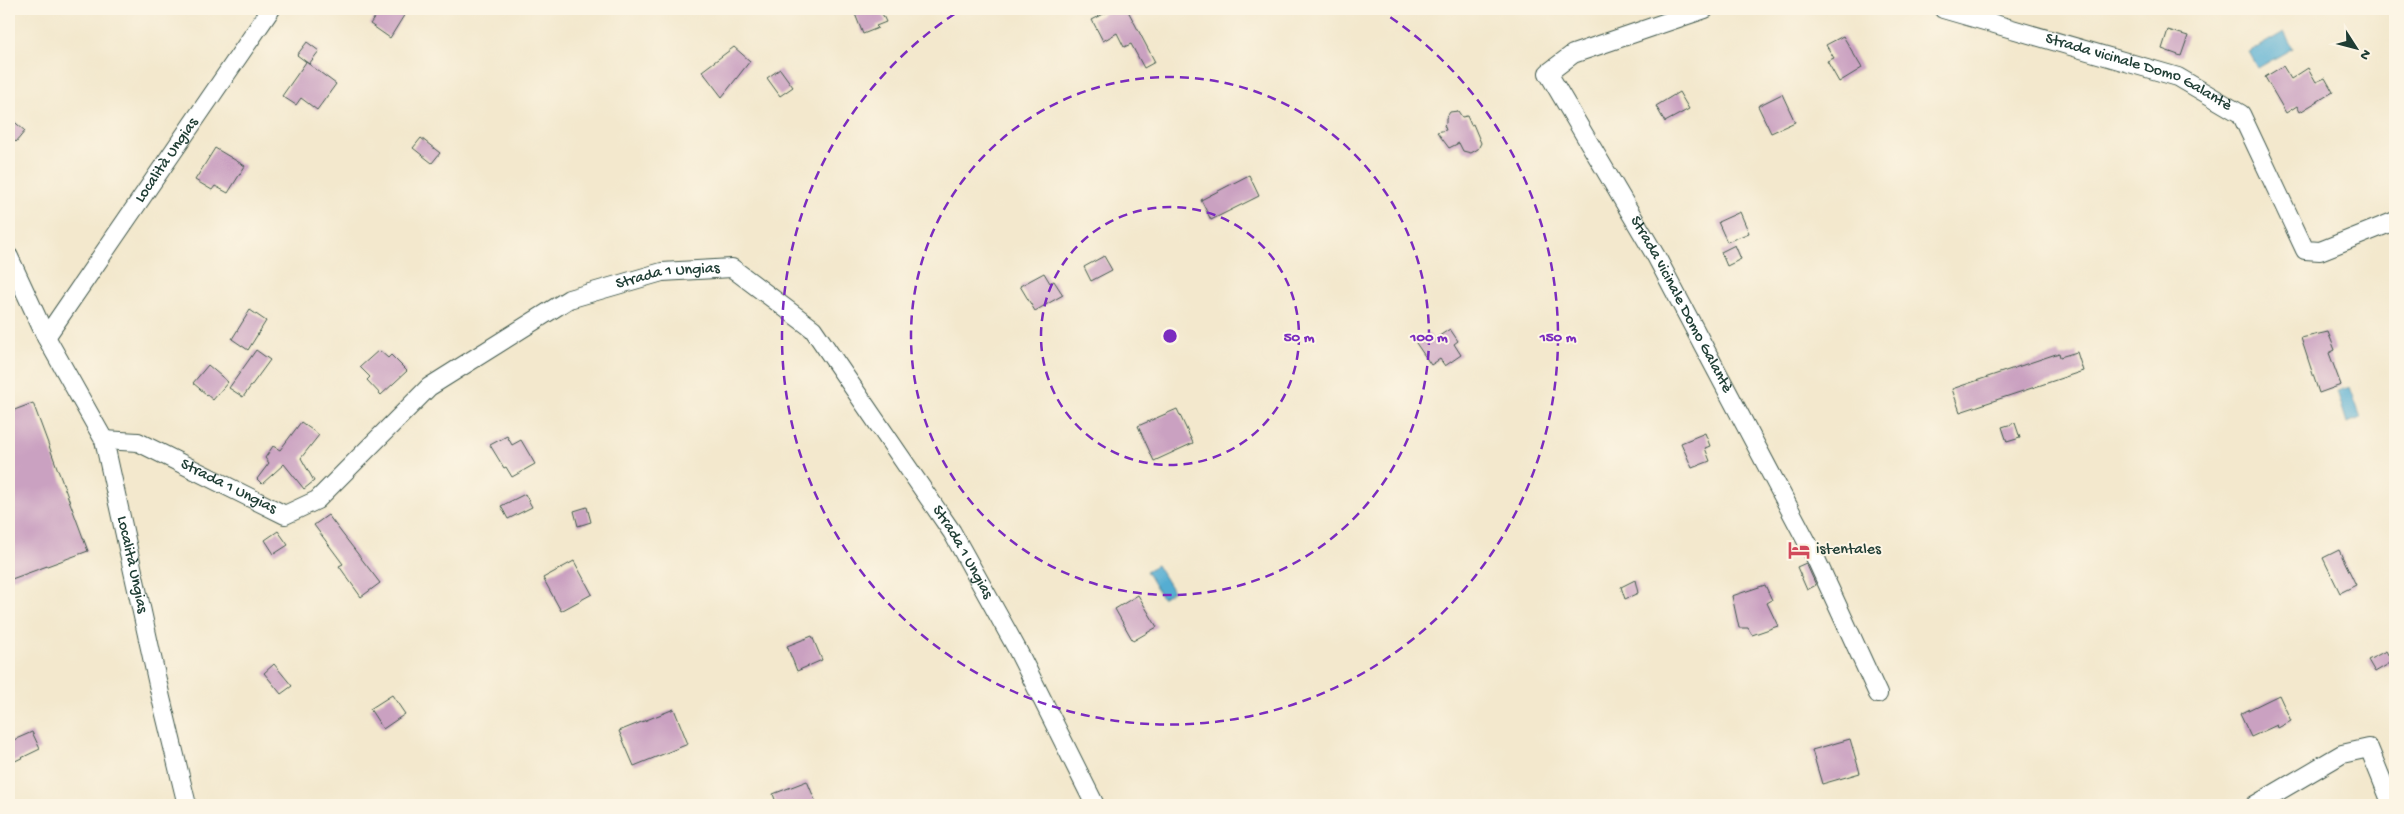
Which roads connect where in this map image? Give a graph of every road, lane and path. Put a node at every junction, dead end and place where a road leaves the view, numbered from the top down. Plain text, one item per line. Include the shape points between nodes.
1 (271, 9) edge
2 (1704, 9) edge
3 (1943, 9) edge
4 (2395, 221) edge
5 (9, 257) edge
6 (46, 337) junction
7 (104, 440) junction
8 (1878, 694) dead end
9 (187, 805) edge
10 (1095, 805) edge
11 (2255, 805) edge
12 (2392, 805) edge

1 - 6 street, Località Ungias
2 - 8 street, Strada vicinale Domo Galantè via 1573,54 1548,73 1666,275 1816,559
3 - 4 street, Strada vicinale Domo Galantè via 2170,74 2241,114 2306,250 2320,251
5 - 6 street, Località Ungias
6 - 7 street, Località Ungias
7 - 9 street, Località Ungias
7 - 10 street, Strada 1 Ungias via 138,442 285,515 317,500 429,386 569,299 662,272 732,268 813,329 952,532 1017,650
11 - 12 street via 2342,754 2369,748

